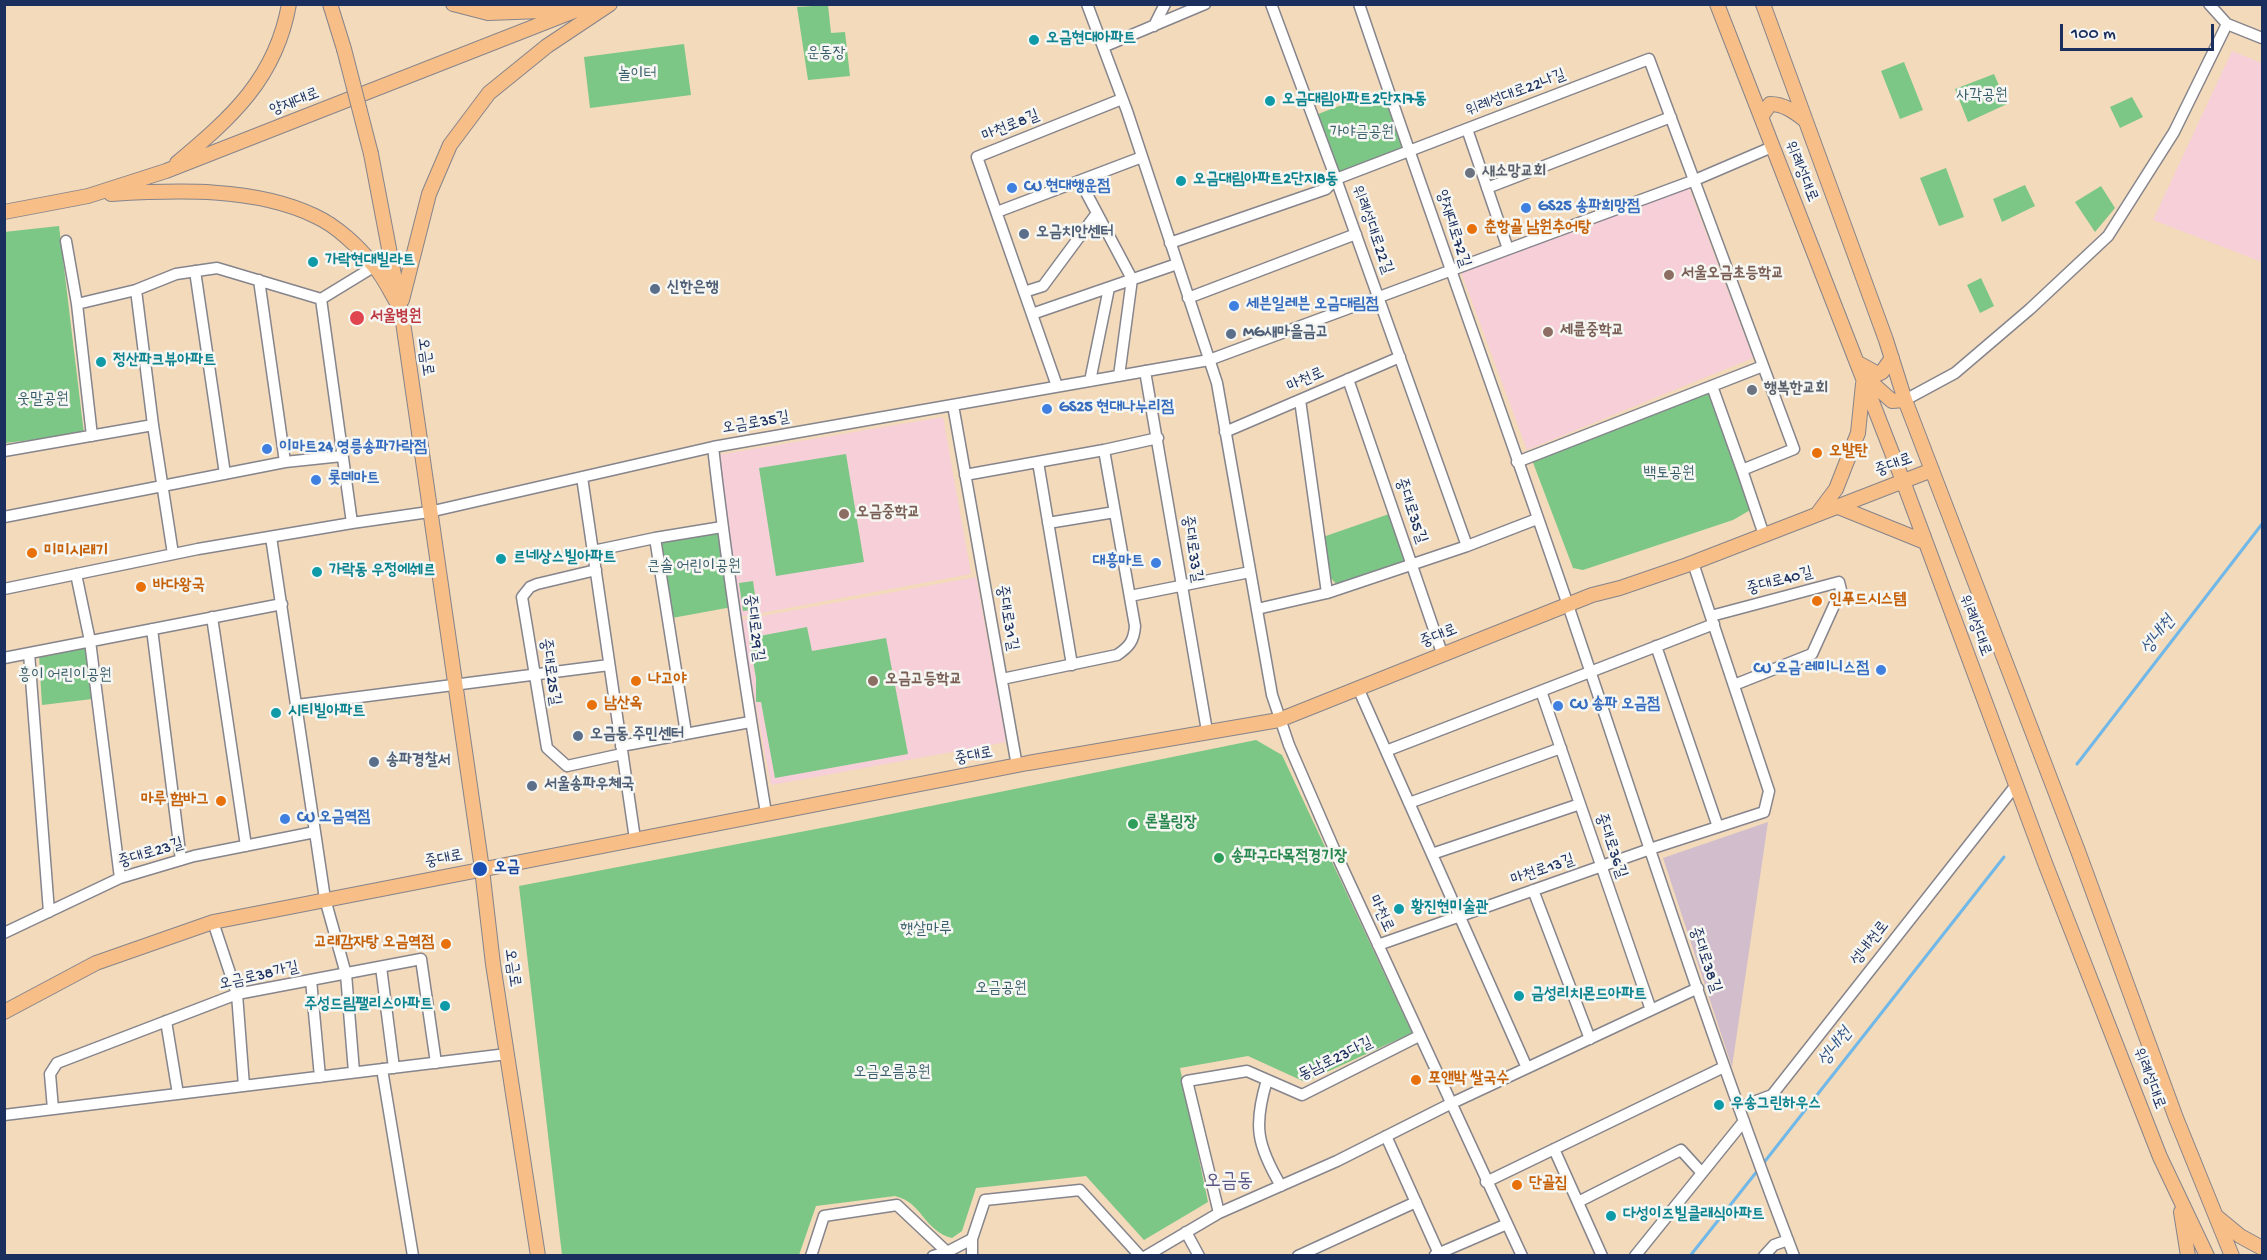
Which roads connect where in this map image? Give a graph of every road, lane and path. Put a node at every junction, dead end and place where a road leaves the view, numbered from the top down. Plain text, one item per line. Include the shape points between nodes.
1 (289, 4) edge
2 (330, 4) edge
3 (453, 4) edge
4 (610, 4) edge
5 (1087, 4) edge
6 (1165, 4) edge
7 (1205, 4) edge
8 (1271, 4) edge
9 (1359, 4) edge
10 (1717, 4) edge
11 (1763, 4) edge
12 (2209, 4) edge
13 (585, 7) edge
14 (2227, 24) junction
15 (1154, 26) junction
16 (2262, 38) edge
17 (1103, 47) junction
18 (1122, 99) junction
19 (1671, 117) junction
20 (1761, 117) junction
21 (1806, 121) junction
22 (1467, 129) junction
23 (1772, 147) junction
24 (1411, 152) junction
25 (1142, 158) junction
26 (166, 171) junction
27 (1336, 179) junction
28 (1695, 180) junction
29 (1080, 181) junction
30 (1487, 188) junction
31 (88, 196) junction
32 (4, 212) edge
33 (996, 212) junction
34 (1097, 213) junction
35 (1356, 234) junction
36 (66, 241) dead end
37 (1170, 243) junction
38 (1508, 249) junction
39 (1177, 264) junction
40 (375, 266) junction
41 (1450, 270) junction
42 (195, 271) junction
43 (1132, 279) junction
44 (259, 280) junction
45 (1108, 288) junction
46 (136, 290) junction
47 (1024, 292) junction
48 (1378, 297) junction
49 (1188, 298) junction
50 (321, 299) junction
51 (77, 304) junction
52 (400, 308) junction
53 (1032, 314) junction
54 (1400, 357) junction
55 (1892, 358) junction
56 (1209, 360) junction
57 (1763, 366) junction
58 (1145, 371) junction
59 (1861, 372) junction
60 (1119, 376) junction
61 (1348, 379) junction
62 (1090, 381) junction
63 (1057, 386) junction
64 (1712, 386) junction
65 (1300, 400) junction
66 (1905, 400) junction
67 (953, 405) junction
68 (153, 425) junction
69 (1225, 432) junction
70 (92, 436) junction
71 (1158, 438) junction
72 (713, 447) junction
73 (1104, 450) junction
74 (4, 451) edge
75 (342, 456) junction
76 (285, 462) junction
77 (1038, 462) junction
78 (1517, 462) junction
79 (1742, 470) junction
80 (1932, 470) junction
81 (225, 474) junction
82 (965, 475) junction
83 (582, 477) junction
84 (1903, 481) junction
85 (162, 485) junction
86 (1836, 506) junction
87 (429, 512) junction
88 (1115, 512) junction
89 (1818, 513) junction
90 (4, 517) edge
91 (1537, 519) junction
92 (352, 523) junction
93 (1048, 523) junction
94 (722, 528) junction
95 (1764, 535) junction
96 (271, 537) junction
97 (655, 538) junction
98 (1925, 542) junction
99 (1467, 546) junction
100 (593, 551) junction
101 (173, 555) junction
102 (1693, 563) junction
103 (1412, 564) junction
104 (596, 570) junction
105 (1250, 572) junction
106 (76, 574) junction
107 (1181, 586) junction
108 (4, 589) edge
109 (1327, 593) junction
110 (1130, 596) junction
111 (282, 604) junction
112 (1568, 604) junction
113 (1257, 609) junction
114 (212, 617) junction
115 (1712, 620) junction
116 (152, 629) junction
117 (90, 641) junction
118 (1656, 646) junction
119 (29, 653) junction
120 (1443, 653) junction
121 (4, 658) edge
122 (1072, 664) junction
123 (609, 665) junction
124 (1590, 671) junction
125 (534, 676) junction
126 (1002, 679) junction
127 (454, 685) junction
128 (1734, 685) junction
129 (1358, 688) junction
130 (1541, 691) junction
131 (297, 705) junction
132 (1279, 720) junction
133 (750, 722) junction
134 (1207, 731) junction
135 (686, 733) junction
136 (1560, 748) junction
137 (621, 750) junction
138 (1386, 751) junction
139 (1017, 766) junction
140 (2016, 785) junction
141 (1409, 803) junction
142 (1580, 804) junction
143 (766, 813) junction
144 (1718, 827) junction
145 (315, 832) junction
146 (635, 839) junction
147 (246, 846) junction
148 (1650, 849) junction
149 (1432, 854) junction
150 (181, 860) junction
151 (1601, 866) junction
152 (482, 869) junction
153 (120, 878) junction
154 (1533, 890) junction
155 (325, 899) junction
156 (49, 912) junction
157 (1460, 916) junction
158 (213, 922) junction
159 (4, 933) edge
160 (1378, 945) junction
161 (381, 967) junction
162 (346, 974) junction
163 (311, 980) junction
164 (1698, 988) junction
165 (237, 994) junction
166 (1651, 1010) junction
167 (4, 1012) edge
168 (166, 1021) junction
169 (1419, 1036) junction
170 (1590, 1039) junction
171 (507, 1054) junction
172 (436, 1063) junction
173 (1724, 1066) junction
174 (394, 1068) junction
175 (1527, 1068) junction
176 (382, 1069) junction
177 (354, 1072) junction
178 (320, 1077) junction
179 (1267, 1080) junction
180 (244, 1086) junction
181 (178, 1094) junction
182 (1450, 1104) junction
183 (1740, 1107) junction
184 (53, 1109) junction
185 (4, 1114) edge
186 (1745, 1123) junction
187 (1386, 1136) junction
188 (1554, 1149) junction
189 (1702, 1173) junction
190 (1486, 1182) junction
191 (1281, 1186) junction
192 (2178, 1195) junction
193 (1416, 1202) junction
194 (1578, 1202) junction
195 (1220, 1213) junction
196 (2215, 1215) junction
197 (1507, 1224) junction
198 (1186, 1232) junction
199 (972, 1239) junction
200 (1788, 1240) junction
201 (2262, 1248) edge
202 (948, 1252) junction
203 (1438, 1255) edge
204 (413, 1256) edge
205 (538, 1256) edge
206 (811, 1256) edge
207 (933, 1256) edge
208 (972, 1256) edge
209 (1140, 1256) edge
210 (1146, 1256) edge
211 (1199, 1256) edge
212 (1298, 1256) edge
213 (1522, 1256) edge
214 (1602, 1256) edge
215 (1635, 1256) edge
216 (1764, 1256) edge
217 (1794, 1256) edge
218 (2188, 1256) edge
219 (2207, 1256) edge
220 (2232, 1256) edge

1 - 26 main road via 269,64 246,100
2 - 52 main road, 오금로, bridge via 370,154
3 - 13 main road via 489,13
4 - 52 main road via 547,46 489,93 450,145 429,194
5 - 17 street, 마천로
6 - 15 street
7 - 15 street
8 - 27 street, 위례성대로22길
9 - 24 street, 양재대로72길
10 - 20 main road, 위례성대로
11 - 21 main road, 위례성대로
12 - 14 street
13 - 26 main road, 양재대로
14 - 16 street
14 - 66 street via 2174,132 2108,236 1955,373
15 - 17 street
17 - 18 street, 마천로
18 - 25 street, 마천로
18 - 33 street, 마천로8길 via 977,157
19 - 22 street, 위례성대로22나길 via 1649,59
19 - 28 street, 위례성대로22나길
19 - 30 street
20 - 21 main road via 1770,104 1778,104
20 - 23 main road, 위례성대로
21 - 55 main road, 위례성대로
22 - 24 street, 위례성대로22나길
22 - 30 street
23 - 28 street, 위례성대로22길
23 - 59 main road, 위례성대로
24 - 27 street, 위례성대로22나길
24 - 41 street, 양재대로72길
25 - 29 street
25 - 37 street, 마천로
26 - 31 main road, 양재대로
27 - 35 street, 위례성대로22길
27 - 37 street via 1326,189
28 - 38 street, 위례성대로22길
28 - 57 street, 위례성대로22나길
29 - 33 street
29 - 34 street
30 - 38 street
31 - 32 main road, 양재대로
31 - 40 main road via 160,191 232,194 281,204 315,216 348,239
33 - 47 street, 마천로8길
34 - 43 street
34 - 47 street via 1042,286
35 - 48 street, 위례성대로22길
35 - 49 street
36 - 51 street
37 - 39 street, 마천로
38 - 41 street, 위례성대로22길
39 - 43 street
39 - 49 street, 마천로
40 - 50 street
40 - 52 main road
41 - 48 street, 위례성대로22길
41 - 78 street, 양재대로72길
42 - 44 street via 217,268
42 - 46 street
42 - 81 street
43 - 45 street
43 - 60 street
44 - 50 street
44 - 76 street
45 - 53 street
45 - 62 street
46 - 51 street
46 - 68 street
47 - 53 street, 마천로8길
48 - 54 street, 위례성대로22길
48 - 56 street, 위례성대로22길
49 - 56 street, 마천로
50 - 75 street
51 - 70 street
52 - 87 main road, 오금로
53 - 63 street, 마천로8길
54 - 61 street, 마천로
54 - 99 street, 위례성대로22길
55 - 59 main road via 1878,374
55 - 66 main road, 위례성대로
56 - 58 street, 오금로35길
56 - 69 street, 마천로
57 - 64 street
57 - 79 street, 위례성대로22나길 via 1794,449
58 - 60 street, 오금로35길
58 - 71 street, 중대로33길
59 - 66 main road via 1892,401
59 - 84 main road, 위례성대로
59 - 89 main road via 1858,433 1836,489
60 - 62 street, 오금로35길
61 - 65 street, 마천로
61 - 103 street, 중대로35길
62 - 63 street, 오금로35길
63 - 67 street, 오금로35길
64 - 78 street
64 - 79 street
65 - 69 street, 마천로
65 - 109 street
66 - 80 main road, 위례성대로
67 - 72 street, 오금로35길
67 - 82 street, 중대로31길
68 - 70 street
68 - 85 street
69 - 105 street, 마천로
70 - 74 street
71 - 73 street
71 - 107 street, 중대로33길
72 - 83 street, 오금로35길
72 - 94 street, 중대로29길
73 - 77 street
73 - 88 street
75 - 76 street
75 - 92 street
76 - 81 street
77 - 82 street
77 - 93 street
78 - 91 street, 양재대로72길
79 - 95 street
80 - 84 main road, 중대로
80 - 196 main road, 위례성대로
81 - 85 street
82 - 126 street, 중대로31길
83 - 87 street, 오금로35길
83 - 100 street
84 - 86 main road, 중대로
84 - 98 main road, 위례성대로
85 - 90 street
85 - 101 street
86 - 89 main road, 중대로
86 - 98 main road
87 - 92 street, 오금로35길
87 - 127 main road, 오금로
88 - 93 street
88 - 110 street
89 - 95 main road, 중대로
91 - 99 street
91 - 112 street, 양재대로72길
92 - 96 street, 오금로35길
93 - 122 street
94 - 97 street
94 - 133 street, 중대로29길
95 - 102 main road, 중대로
96 - 101 street, 오금로35길
96 - 111 street
97 - 100 street
97 - 135 street
98 - 140 main road, 위례성대로
99 - 103 street
100 - 104 street
101 - 106 street, 오금로35길
102 - 112 main road, 중대로
102 - 115 street
103 - 109 street
103 - 120 street, 중대로35길
104 - 123 street
104 - 125 street, 중대로25길 via 537,584 522,597
105 - 107 street
105 - 113 street, 마천로
106 - 108 street, 오금로35길
106 - 117 street
107 - 110 street
107 - 134 street, 중대로33길
109 - 113 street
110 - 122 street via 1135,626 1134,639 1128,647 1117,655
111 - 114 street
111 - 131 street
112 - 120 main road, 중대로
112 - 124 street, 중대로38길
113 - 132 street, 마천로
114 - 116 street
114 - 147 street
115 - 118 street
115 - 128 street
115 - 128 street, 중대로40길 via 1839,582 1841,590 1812,654
116 - 117 street
116 - 150 street
117 - 119 street
117 - 153 street
118 - 124 street
118 - 144 street
119 - 121 street
119 - 156 street
120 - 129 main road, 중대로
122 - 126 street
123 - 125 street
123 - 137 street
124 - 130 street
124 - 148 street, 중대로38길
125 - 127 street
125 - 137 street, 중대로25길 via 547,748 557,759 567,766
126 - 139 street, 중대로31길
127 - 131 street
127 - 152 main road, 오금로
128 - 144 street via 1769,790 1764,812
129 - 132 main road, 중대로
129 - 138 street
130 - 136 street, 중대로36길
130 - 138 street
131 - 145 street
132 - 134 main road, 중대로
132 - 160 street, 마천로
133 - 135 street, 중대로25길
133 - 143 street, 중대로29길
134 - 139 main road, 중대로
135 - 137 street, 중대로25길
136 - 141 street
136 - 142 street, 중대로36길
137 - 146 street
138 - 141 street
139 - 143 main road, 중대로
140 - 183 street, 성내천로 via 1772,1095
140 - 192 main road, 위례성대로
141 - 149 street
142 - 149 street
142 - 151 street, 중대로36길
143 - 146 main road, 중대로
144 - 148 street
145 - 147 street, 중대로23길
145 - 155 street
146 - 152 main road, 중대로
147 - 150 street, 중대로23길
148 - 151 street, 마천로13길
148 - 164 street, 중대로38길
149 - 157 street
150 - 153 street, 중대로23길
151 - 154 street, 마천로13길
151 - 166 street, 중대로36길
152 - 155 main road, 중대로
152 - 171 main road, 오금로
153 - 156 street, 중대로23길
154 - 157 street, 마천로13길
154 - 170 street
155 - 158 main road, 중대로
155 - 162 street
156 - 159 street, 중대로23길
157 - 160 street, 마천로13길
157 - 175 street
158 - 165 street
158 - 167 main road, 중대로 via 96,963
160 - 169 street, 마천로
161 - 162 street, 오금로38가길
161 - 172 street, 오금로38가길 via 421,959
161 - 174 street
162 - 163 street, 오금로38가길
162 - 177 street
163 - 165 street, 오금로38가길
163 - 178 street
164 - 166 street
164 - 173 street, 중대로38길
165 - 168 street, 오금로38가길
165 - 180 street
166 - 170 street
168 - 181 street
168 - 184 street, 오금로38가길 via 57,1063 50,1074
169 - 179 street, 동남로23다길 via 1302,1095
169 - 182 street, 마천로
170 - 175 street
171 - 172 street
171 - 205 main road, 오금로
172 - 174 street
173 - 183 street, 중대로38길
173 - 188 street
174 - 176 street
175 - 182 street
176 - 177 street
176 - 204 street
177 - 178 street
178 - 180 street
179 - 191 street via 1257,1120 1259,1140
179 - 195 street, 동남로23다길 via 1247,1071 1187,1081
180 - 181 street
181 - 184 street
182 - 187 street
182 - 190 street, 마천로
183 - 186 street, 중대로38길
184 - 185 street
186 - 189 street
186 - 200 street, 중대로38길
187 - 191 street
187 - 193 street
188 - 190 street
188 - 194 street
189 - 194 street via 1681,1150
189 - 215 street
190 - 197 street, 마천로
191 - 195 street
192 - 218 main road
192 - 219 main road, 위례성대로
193 - 203 street
193 - 212 street
194 - 214 street
195 - 198 street
196 - 201 main road
196 - 220 main road, 위례성대로
197 - 203 street
197 - 213 street, 마천로
198 - 210 street
198 - 211 street
199 - 202 street
199 - 208 street
199 - 209 street via 985,1200 1080,1190
200 - 216 street via 1774,1245
200 - 217 street, 중대로38길
202 - 206 street via 897,1204 824,1216
202 - 207 street

